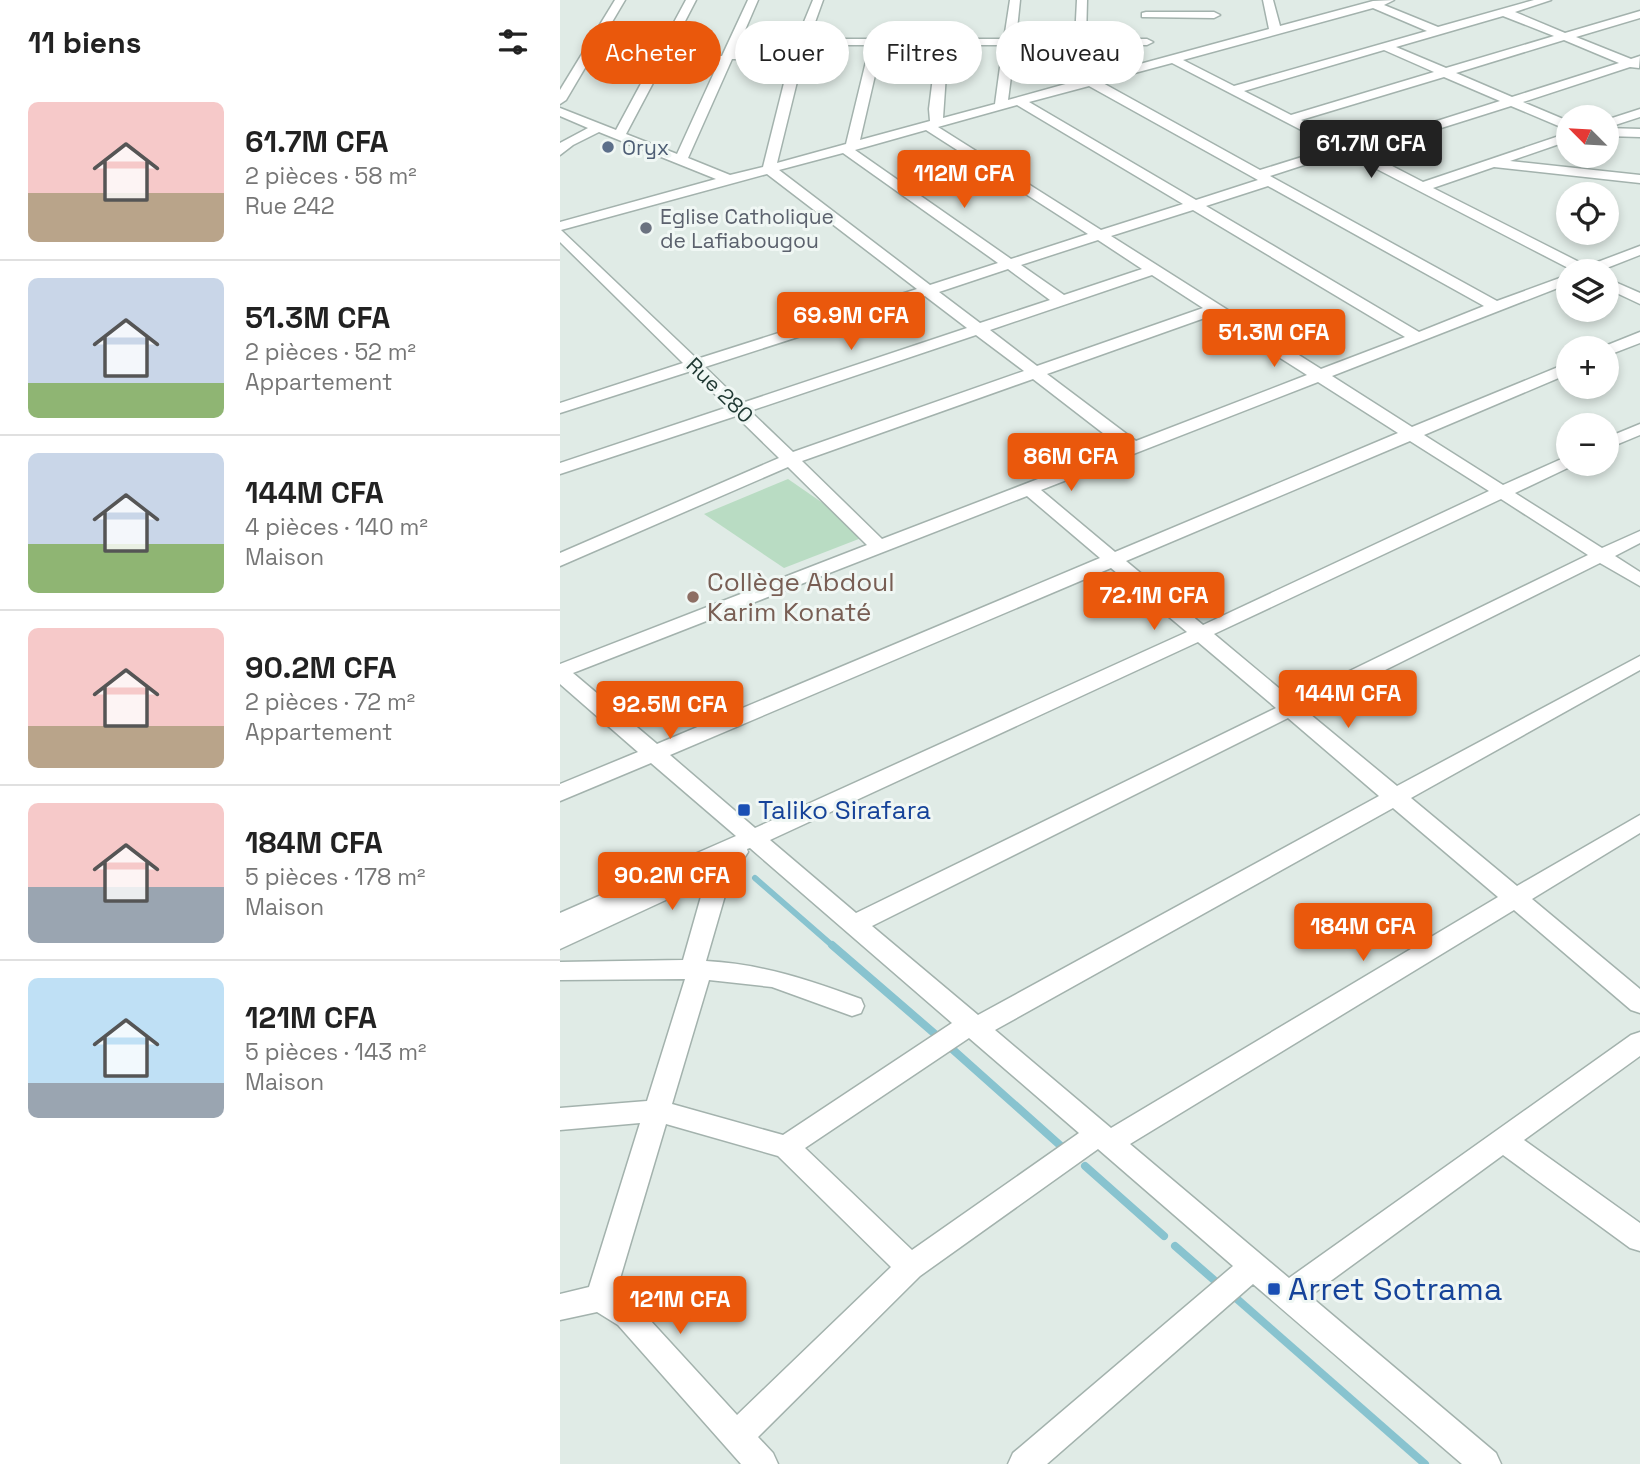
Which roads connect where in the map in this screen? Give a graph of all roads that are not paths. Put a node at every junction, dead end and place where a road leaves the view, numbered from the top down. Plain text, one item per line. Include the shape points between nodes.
1 (620, 0) edge
2 (691, 0) edge
3 (753, 0) edge
4 (818, 0) edge
5 (1015, 0) edge
6 (1082, 0) edge
7 (1145, 0) edge
8 (1212, 0) edge
9 (1268, 0) edge
10 (1389, 0) edge
11 (1546, 0) edge
12 (1373, 4) junction
13 (1344, 6) edge
14 (1504, 12) junction
15 (1640, 14) edge
16 (1146, 15) junction
17 (680, 21) edge
18 (810, 21) edge
19 (1012, 21) edge
20 (1082, 21) edge
21 (1217, 31) junction
22 (1275, 31) junction
23 (1437, 31) junction
24 (1565, 37) junction
25 (1147, 42) joint
26 (1384, 46) junction
27 (721, 57) edge
28 (727, 57) junction
29 (735, 57) edge
30 (1172, 59) junction
31 (1637, 63) edge
32 (1146, 66) joint
33 (1444, 73) junction
34 (646, 84) edge
35 (790, 84) edge
36 (866, 84) edge
37 (938, 84) edge
38 (1005, 84) edge
39 (1068, 84) edge
40 (1096, 84) edge
41 (1233, 90) junction
42 (560, 100) edge
43 (1019, 101) junction
44 (1508, 102) junction
45 (1002, 106) junction
46 (560, 112) edge
47 (1638, 117) edge
48 (1290, 120) junction
49 (1556, 121) edge
50 (1619, 121) edge
51 (560, 122) edge
52 (932, 125) junction
53 (593, 130) junction
54 (1619, 132) edge
55 (1640, 133) edge
56 (619, 136) junction
57 (1556, 141) edge
58 (563, 145) edge
59 (849, 148) junction
60 (1349, 150) junction
61 (680, 161) junction
62 (1494, 163) junction
63 (769, 169) junction
64 (1264, 178) junction
65 (1640, 179) edge
66 (730, 180) junction
67 (715, 184) junction
68 (1422, 187) junction
69 (1194, 205) junction
70 (560, 226) edge
71 (560, 234) edge
72 (1099, 235) junction
73 (1640, 250) edge
74 (1563, 259) edge
75 (1617, 259) edge
76 (1010, 264) junction
77 (1154, 270) junction
78 (1556, 284) edge
79 (1619, 288) edge
80 (927, 290) junction
81 (1640, 299) edge
82 (1062, 300) junction
83 (1496, 307) junction
84 (1215, 309) junction
85 (978, 329) junction
86 (1417, 337) junction
87 (1640, 337) edge
88 (1619, 346) edge
89 (694, 365) junction
90 (1035, 373) junction
91 (1556, 373) edge
92 (1319, 375) junction
93 (560, 408) edge
94 (739, 409) junction
95 (1640, 429) edge
96 (1411, 434) junction
97 (1619, 438) edge
98 (1133, 448) junction
99 (791, 459) junction
100 (1556, 466) edge
101 (560, 469) edge
102 (1029, 489) junction
103 (1501, 491) junction
104 (1640, 536) edge
105 (880, 547) junction
106 (1601, 555) junction
107 (560, 560) edge
108 (1113, 560) junction
109 (1640, 580) edge
110 (1201, 633) junction
111 (1640, 663) edge
112 (560, 672) edge
113 (1290, 709) junction
114 (652, 754) junction
115 (560, 793) edge
116 (1395, 797) junction
117 (1640, 823) edge
118 (755, 837) junction
119 (696, 869) junction
120 (1515, 898) junction
121 (560, 923) edge
122 (855, 924) junction
123 (560, 940) edge
124 (696, 970) junction
125 (560, 971) edge
126 (1640, 1003) edge
127 (852, 1006) dead end
128 (973, 1026) junction
129 (1640, 1042) edge
130 (657, 1111) junction
131 (560, 1119) edge
132 (1105, 1138) junction
133 (1503, 1140) junction
134 (786, 1147) junction
135 (1640, 1239) edge
136 (1253, 1266) junction
137 (910, 1267) junction
138 (1288, 1295) junction
139 (600, 1298) junction
140 (560, 1307) edge
141 (736, 1437) junction
142 (762, 1464) edge
143 (1024, 1464) edge
144 (1485, 1464) edge

1 - 42 street
2 - 17 street
3 - 28 street
4 - 18 street
5 - 19 street
6 - 20 street
7 - 16 street
8 - 21 street
9 - 22 street
10 - 12 street
11 - 14 street
12 - 13 street
12 - 23 street
13 - 22 street
14 - 23 street
14 - 24 street
15 - 24 street
16 - 21 street
16 - 25 street
21 - 22 street
21 - 30 street
23 - 26 street
24 - 31 street
24 - 33 street
25 - 32 street
26 - 33 street
26 - 41 street
27 - 28 street
28 - 29 street
28 - 61 street
30 - 32 street
30 - 41 street
31 - 44 street
33 - 44 street
33 - 48 street
34 - 56 street
35 - 63 street
36 - 59 street
37 - 52 street
38 - 45 street
39 - 43 street
40 - 64 street
41 - 48 street
43 - 45 street
43 - 69 street
44 - 49 street
44 - 60 street
45 - 52 street
46 - 53 street
47 - 50 street
48 - 60 street
51 - 53 street
52 - 59 street
52 - 72 street
53 - 56 street
53 - 58 street
53 - 67 street
54 - 55 street
56 - 61 street
57 - 62 street
59 - 63 street
59 - 76 street
60 - 64 street
60 - 68 street
61 - 66 street
62 - 65 street
62 - 68 street
63 - 66 street
63 - 80 street
64 - 69 street
64 - 83 street
66 - 67 street
67 - 70 street
68 - 74 street
69 - 72 street
69 - 86 street
71 - 89 street, Rue 280
72 - 76 street
72 - 77 street
73 - 75 street
76 - 80 street
76 - 82 street
77 - 82 street
77 - 84 street
78 - 83 street
79 - 81 street
80 - 85 street
80 - 89 street
82 - 85 street
83 - 86 street
84 - 90 street
84 - 92 street
85 - 90 street
85 - 94 street
86 - 92 street
87 - 88 street
89 - 93 street
89 - 94 street, Rue 280
90 - 98 street
90 - 99 street
91 - 96 street
92 - 96 street
92 - 98 street
94 - 99 street, Rue 280
94 - 101 street
95 - 97 street
96 - 103 street
96 - 108 street
98 - 102 street
99 - 105 street, Rue 280
99 - 107 street
100 - 103 street
102 - 105 street
102 - 108 street
103 - 106 street
103 - 110 street
104 - 106 street
105 - 112 street
106 - 109 street
106 - 113 street
108 - 110 street
108 - 114 street
110 - 113 street
110 - 118 street
111 - 116 street
112 - 114 street
113 - 116 street
113 - 122 street
114 - 115 street
114 - 118 street
116 - 120 street
116 - 128 street
117 - 120 street
118 - 119 street via 723,864
118 - 122 street
119 - 121 street
119 - 123 street
119 - 124 street via 714,892
120 - 126 street
120 - 132 street
122 - 128 street
124 - 125 street
124 - 127 street via 785,981
124 - 130 street
128 - 132 street
128 - 134 street
129 - 133 street
130 - 131 street
130 - 134 street
130 - 139 street
132 - 136 street
132 - 137 street
133 - 135 street
133 - 138 street
134 - 137 street
136 - 138 street
136 - 143 street
137 - 141 street
138 - 144 street
139 - 140 street
139 - 141 street via 628,1316
141 - 142 street

